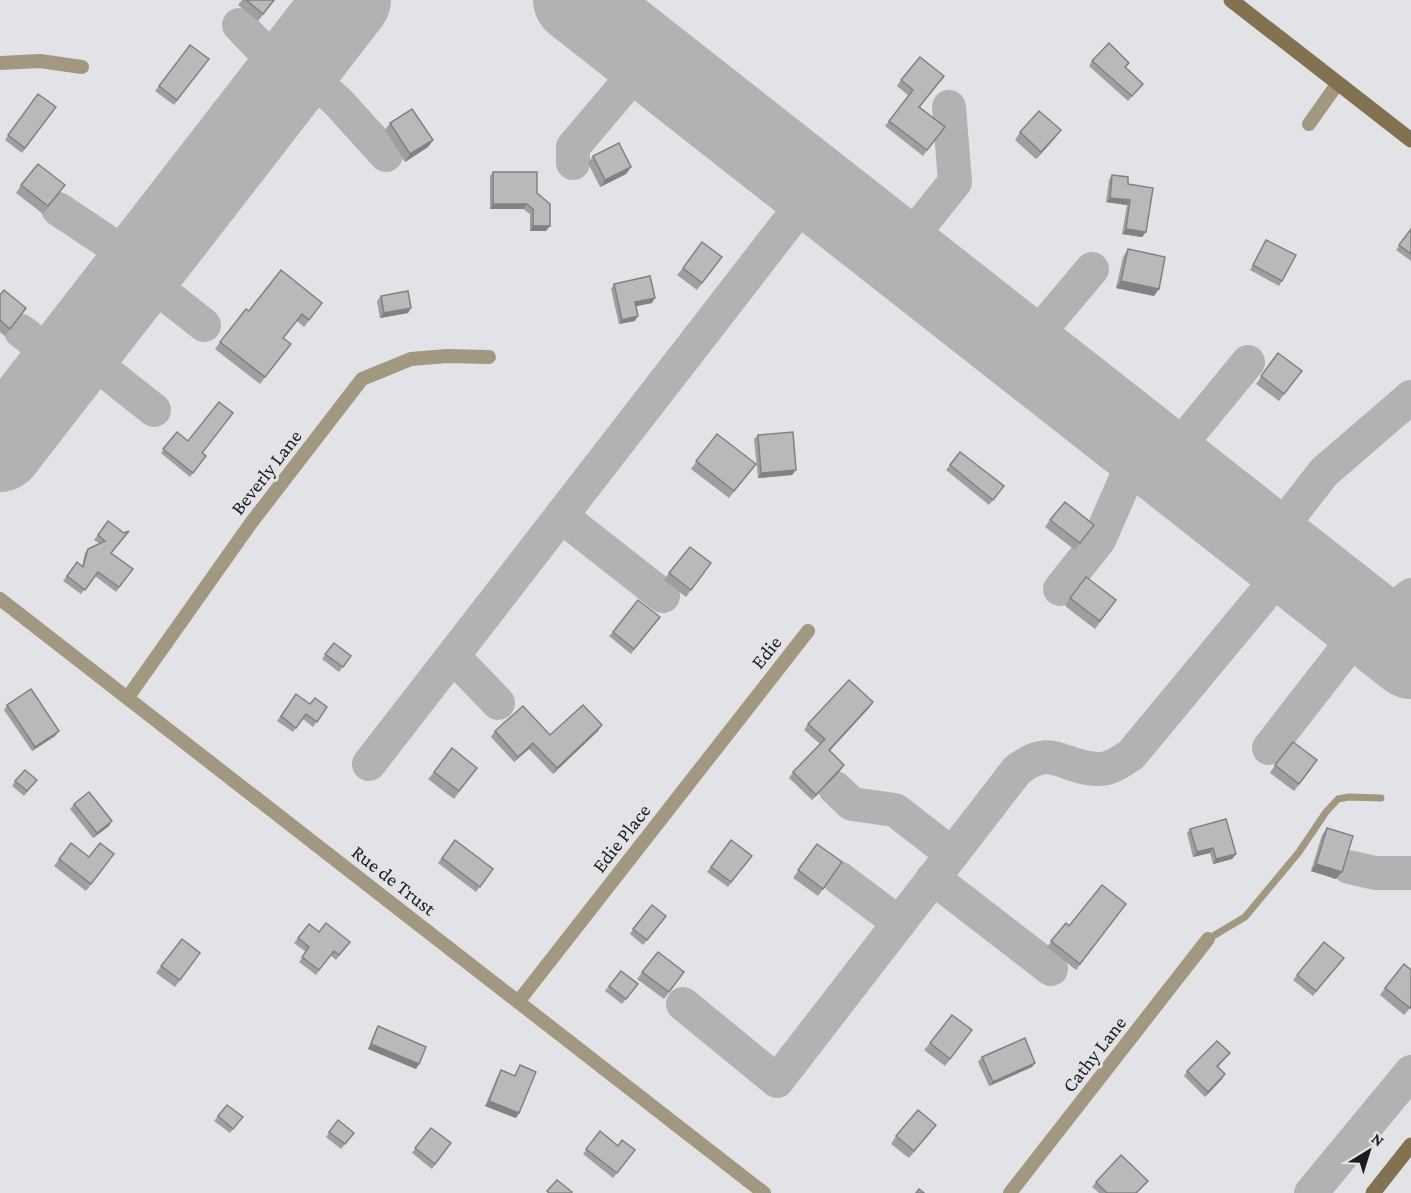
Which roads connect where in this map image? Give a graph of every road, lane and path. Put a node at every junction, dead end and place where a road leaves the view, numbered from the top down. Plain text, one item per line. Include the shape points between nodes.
1 (1231, 0) edge
2 (0, 63) edge
3 (82, 67) dead end
4 (1338, 83) junction
5 (1309, 124) dead end
6 (1411, 140) edge
7 (489, 357) dead end
8 (0, 599) edge
9 (808, 631) dead end
10 (128, 697) junction
11 (754, 698) joint
12 (1381, 798) dead end
13 (1208, 939) joint
14 (518, 1002) junction
15 (1411, 1145) edge
16 (764, 1193) edge
17 (1010, 1193) edge
18 (1373, 1193) edge

1 - 4 street
2 - 3 street via 40,61
4 - 5 street
4 - 6 street
7 - 10 street, Beverly Lane via 411,359 362,379 251,523
8 - 10 street, Rue de Trust
9 - 11 street, Edie
10 - 14 street, Rue de Trust
11 - 14 street, Edie Place
12 - 13 lane via 1338,800 1245,917
13 - 17 street, Cathy Lane
14 - 16 street, Rue de Trust
15 - 18 street

